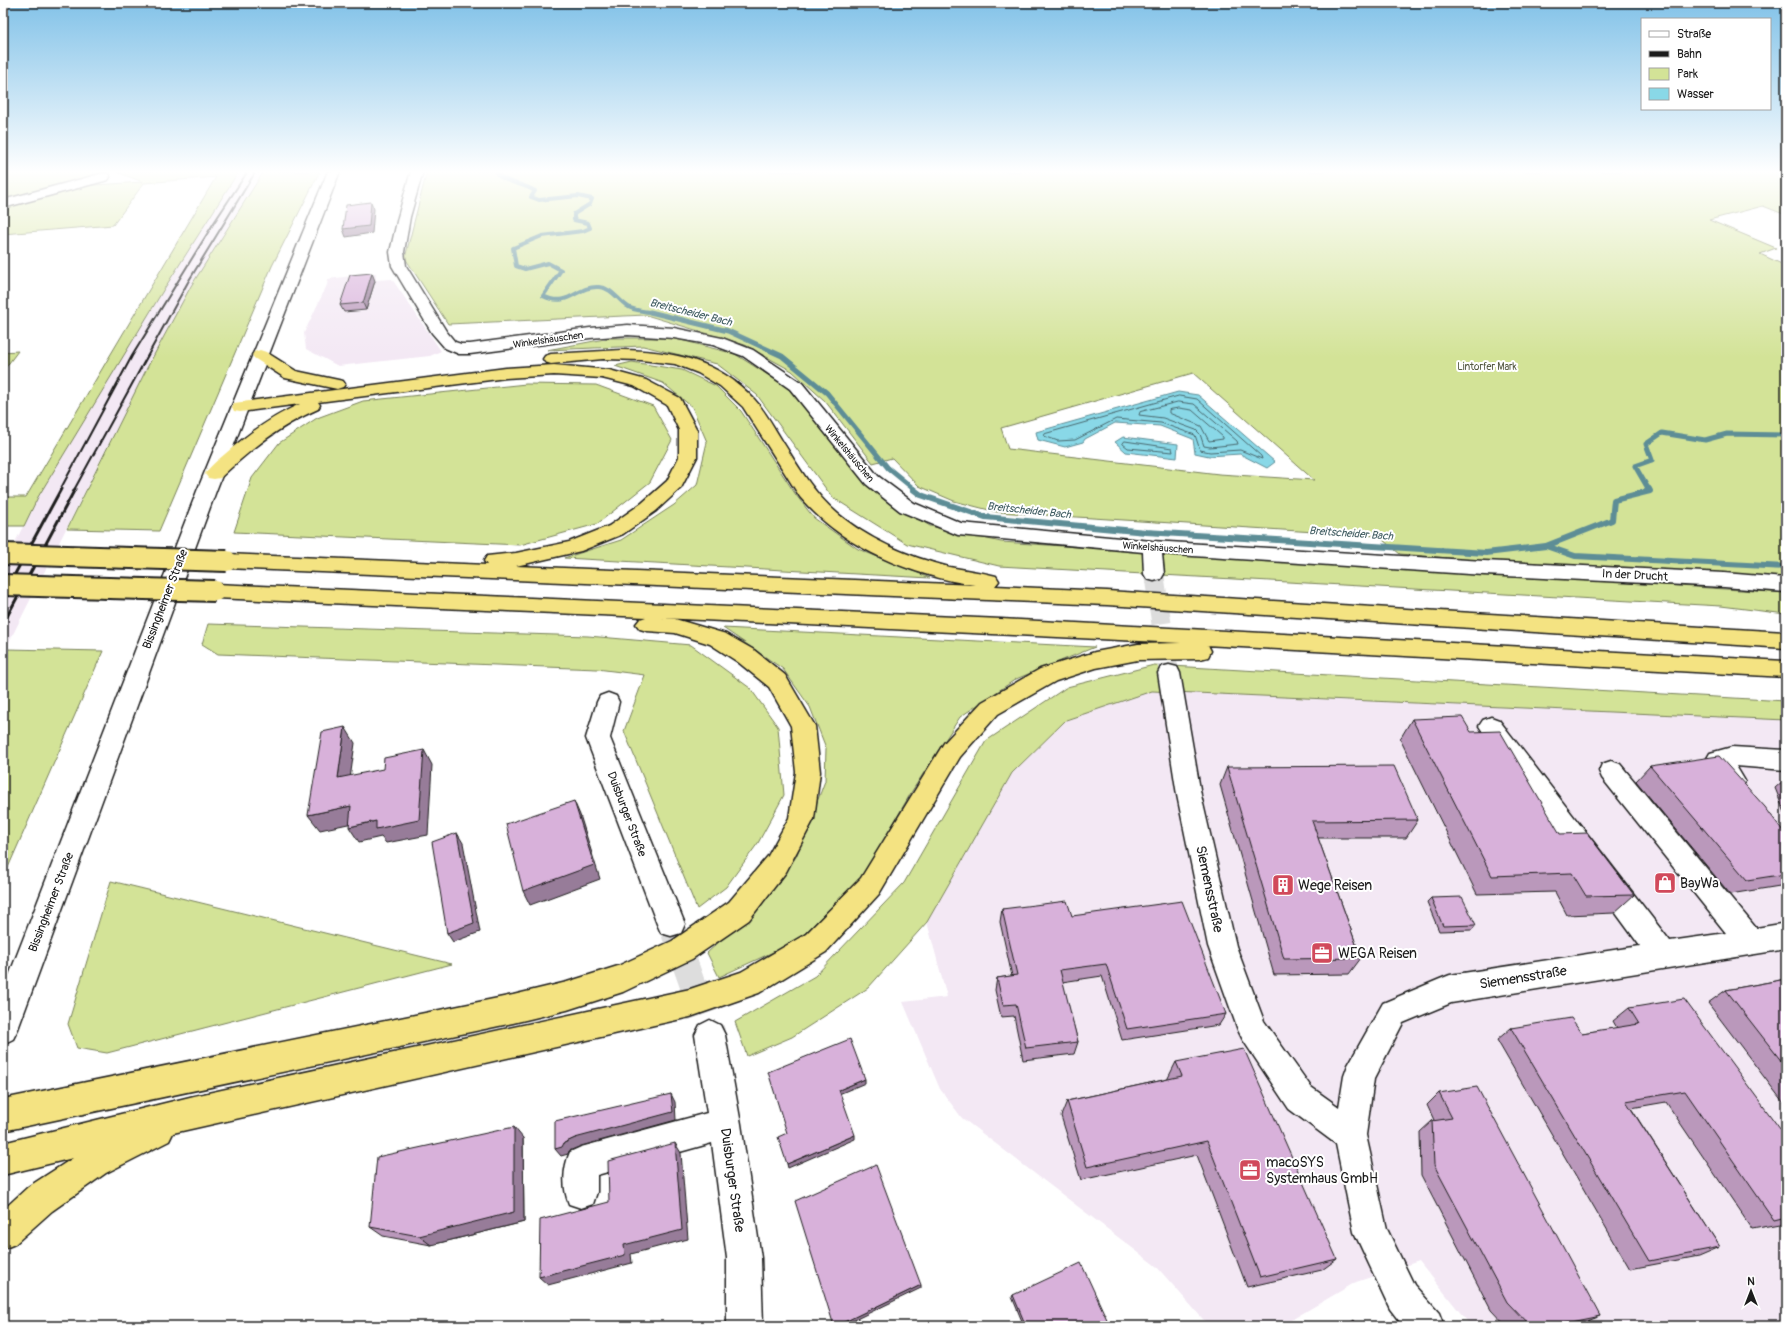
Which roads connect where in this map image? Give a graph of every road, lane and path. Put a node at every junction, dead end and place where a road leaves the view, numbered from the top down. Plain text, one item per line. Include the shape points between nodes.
1 (309, 233) edge
2 (401, 233) edge
3 (260, 355) junction
4 (340, 389) junction
5 (242, 401) junction
6 (214, 474) junction
7 (1152, 547) junction
8 (3, 554) edge
9 (227, 561) junction
10 (1484, 568) joint
11 (1154, 574) tunnel mouth
12 (3, 585) edge
13 (1786, 585) edge
14 (1107, 598) junction
15 (516, 603) junction
16 (1786, 640) edge
17 (1356, 644) junction
18 (1786, 669) edge
19 (1169, 672) tunnel mouth
20 (608, 702) dead end
21 (1491, 726) dead end
22 (1786, 760) edge
23 (1611, 771) dead end
24 (1745, 797) edge
25 (670, 924) tunnel mouth
26 (1786, 936) edge
27 (1750, 942) junction
28 (1664, 955) junction
29 (3, 1029) edge
30 (710, 1035) tunnel mouth
31 (194, 1112) junction
32 (3, 1115) edge
33 (725, 1124) junction
34 (1350, 1135) junction
35 (3, 1159) edge
36 (581, 1192) dead end
37 (3, 1232) edge
38 (745, 1326) edge
39 (1426, 1326) edge

1 - 3 street, Bissingheimer Straße
2 - 7 street, Winkelshäuschen via 397,252 399,266 450,346 470,350 628,330 674,333 717,340 748,353 796,386 872,480 907,507 958,529
3 - 4 highway via 291,375
3 - 5 street, Bissingheimer Straße
4 - 5 highway
4 - 6 highway via 271,424
4 - 9 highway via 554,370 603,373 640,383 674,402 688,430 688,458 675,484 650,507 616,530 574,547 516,560 466,562 297,554
4 - 14 highway via 570,356 616,354 656,357 692,364 722,380 748,403 806,491 831,518 863,540 904,558 962,577
5 - 6 street, Bissingheimer Straße
6 - 29 street, Bissingheimer Straße
7 - 10 street, Winkelshäuschen
7 - 11 street
8 - 9 highway, bridge
9 - 14 highway
10 - 13 street, In der Drucht
12 - 15 highway, bridge
14 - 16 highway
15 - 17 highway
15 - 32 highway via 540,617 675,626 718,639 746,656 777,682 803,726 808,772 801,819 777,864 739,911 682,950 623,978 567,996
17 - 18 highway
17 - 31 highway via 1334,657 1185,650 1138,652 1095,660 1048,675 990,708 952,750 870,886 816,943 749,983 690,1003
19 - 34 street, Siemensstraße via 1189,795 1222,946 1254,1030 1300,1098
20 - 25 street, Duisburger Straße via 598,738
21 - 28 street
22 - 24 street via 1722,757 1718,760
23 - 27 street
26 - 27 street, Siemensstraße
27 - 28 street, Siemensstraße
28 - 34 street, Siemensstraße via 1450,989 1394,1013 1359,1076
30 - 33 street, Duisburger Straße
31 - 35 highway
31 - 37 highway via 95,1162 40,1199
33 - 36 street via 581,1163
33 - 38 street, Duisburger Straße via 744,1258
34 - 39 street, Siemensstraße via 1371,1232 1402,1296

